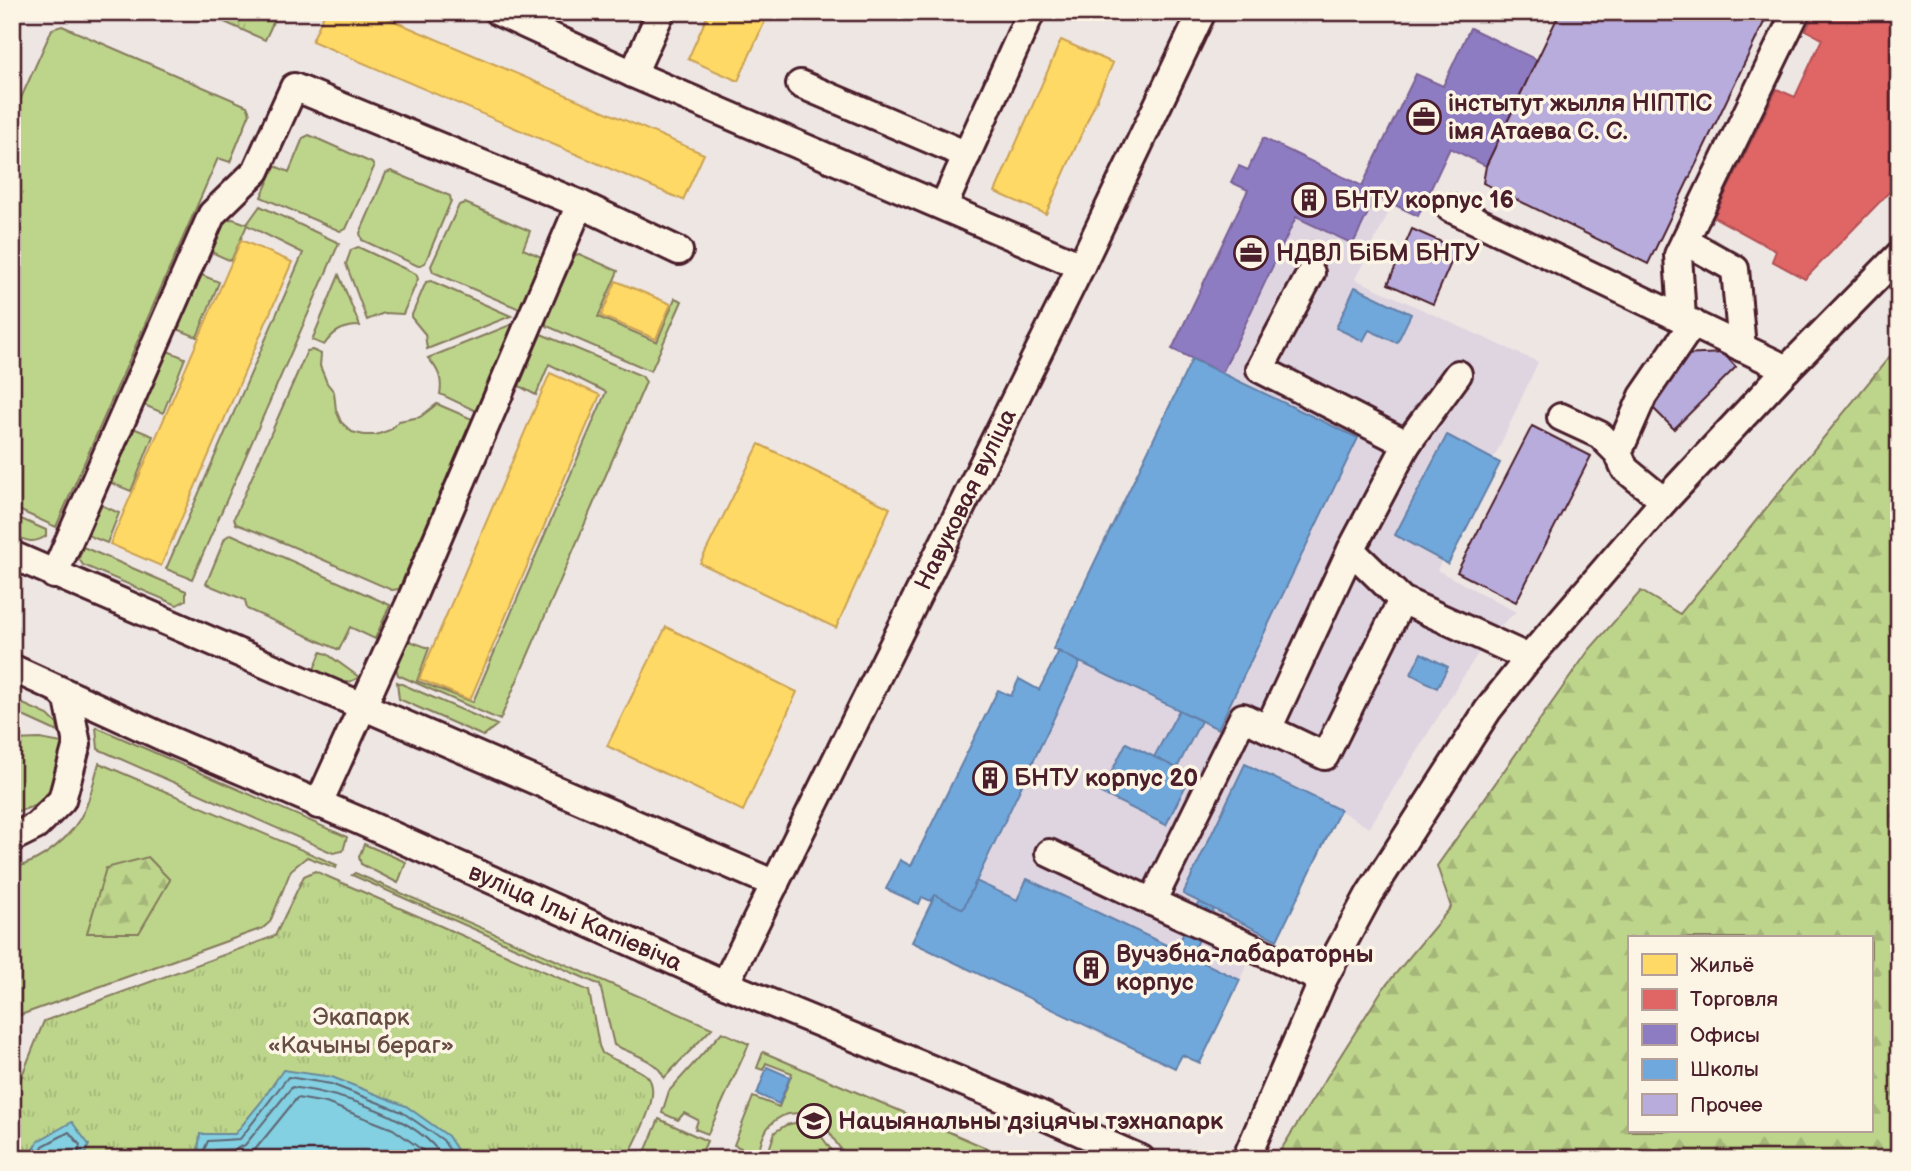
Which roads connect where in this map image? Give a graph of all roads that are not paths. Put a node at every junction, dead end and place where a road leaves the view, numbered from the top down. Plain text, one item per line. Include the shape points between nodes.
1 (498, 12) edge
2 (1031, 12) edge
3 (1202, 12) edge
4 (1796, 12) edge
5 (651, 15) edge
6 (633, 74) junction
7 (800, 84) dead end
8 (967, 155) junction
9 (580, 204) junction
10 (944, 205) junction
11 (1450, 208) dead end
12 (1685, 241) junction
13 (679, 251) dead end
14 (1899, 255) edge
15 (1081, 266) junction
16 (1311, 274) dead end
17 (1687, 321) junction
18 (1742, 348) junction
19 (1787, 369) junction
20 (1458, 374) dead end
21 (1561, 418) dead end
22 (1407, 444) junction
23 (1618, 453) junction
24 (1664, 501) junction
25 (1351, 550) junction
26 (12, 555) edge
27 (54, 575) junction
28 (1402, 600) junction
29 (1529, 658) junction
30 (12, 668) edge
31 (59, 690) junction
32 (364, 706) junction
33 (1268, 729) junction
34 (318, 805) junction
35 (12, 838) edge
36 (1049, 853) dead end
37 (775, 884) junction
38 (1152, 902) junction
39 (1323, 980) junction
40 (725, 984) junction
41 (1142, 1159) edge
42 (1246, 1159) edge

1 - 6 street
2 - 8 street
3 - 15 street, Навуковая вуліца
4 - 12 street
5 - 6 street
6 - 10 street
7 - 8 street
8 - 10 street
9 - 13 street
9 - 27 street via 293,87 256,170 212,214
9 - 32 street
10 - 15 street
11 - 17 street
12 - 17 street via 1678,255
12 - 18 street via 1735,269
14 - 19 street
15 - 37 street, Навуковая вуліца
16 - 22 street via 1261,369
17 - 18 street
17 - 23 street via 1643,396
18 - 19 street
19 - 24 street
20 - 22 street
21 - 23 street via 1600,435
22 - 25 street
23 - 24 street via 1625,469
24 - 29 street
25 - 28 street
25 - 33 street
26 - 27 street
27 - 32 street
28 - 29 street
28 - 33 street via 1325,756
29 - 39 street via 1488,710 1408,832
30 - 31 street, вуліца Ільі Капіевіча
31 - 34 street, вуліца Ільі Капіевіча
31 - 35 street via 68,699 77,744 62,800 36,827
32 - 34 street
32 - 37 street
33 - 38 street via 1243,717
34 - 40 street, вуліца Ільі Капіевіча
36 - 38 street
37 - 40 street, Навуковая вуліца
38 - 39 street
39 - 42 street
40 - 41 street, вуліца Ільі Капіевіча

